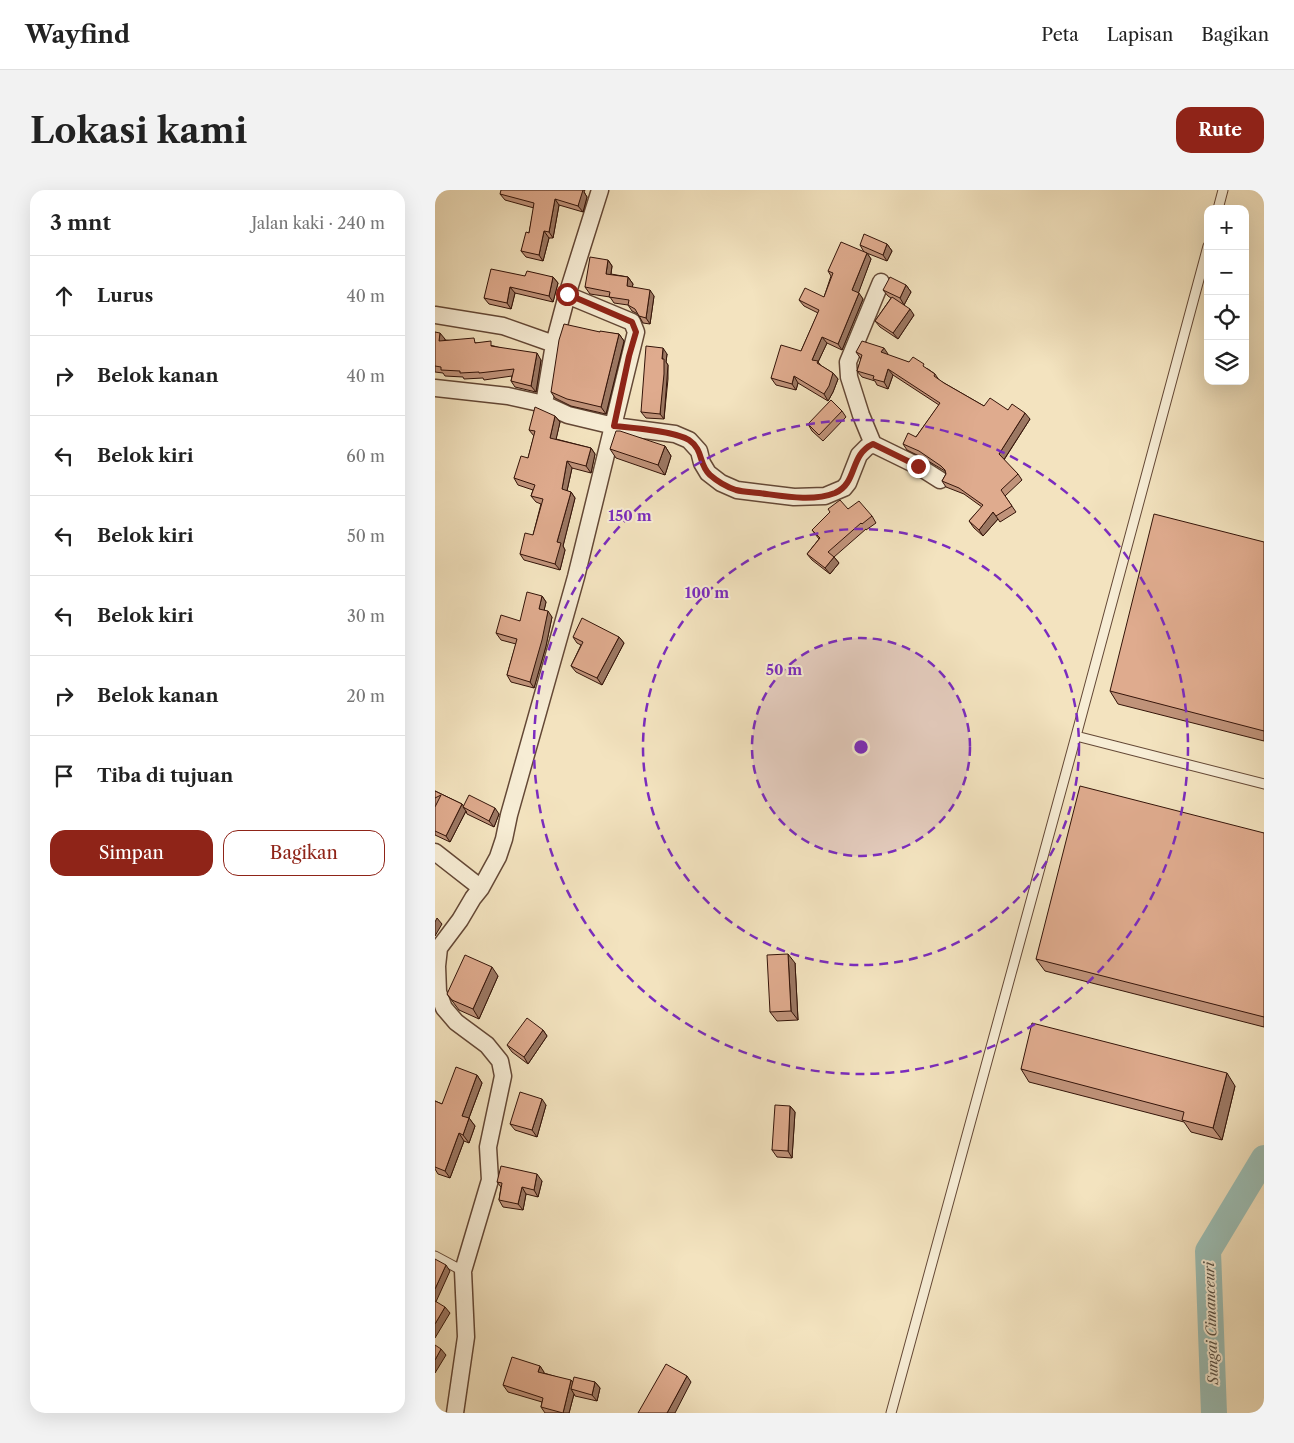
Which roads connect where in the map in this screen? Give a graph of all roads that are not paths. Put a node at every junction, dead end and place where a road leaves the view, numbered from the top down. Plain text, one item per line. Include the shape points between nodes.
1 (601, 190) edge
2 (1223, 190) edge
3 (1219, 205) edge
4 (1207, 250) edge
5 (881, 282) dead end
6 (567, 294) junction
7 (435, 316) edge
8 (554, 344) junction
9 (435, 388) edge
10 (544, 404) junction
11 (614, 426) junction
12 (873, 444) junction
13 (940, 480) edge
14 (1076, 736) junction
15 (1264, 784) edge
16 (435, 852) edge
17 (481, 888) junction
18 (435, 1256) edge
19 (463, 1271) junction
20 (455, 1413) edge
21 (891, 1413) edge

1 - 6 street
2 - 3 lane
4 - 14 lane
5 - 12 street via 848,362 849,377
6 - 8 street
6 - 11 street via 632,322 636,332
7 - 8 street via 503,326
8 - 10 street
9 - 10 street via 508,396
10 - 11 street via 568,415
11 - 12 street via 675,434 689,440 699,450 708,474 721,483 737,490 793,497 825,496 844,488 859,455
11 - 17 street via 505,839
12 - 13 street
14 - 15 lane
14 - 21 lane
16 - 17 street
17 - 19 street via 439,948 437,966 438,992 444,1008 501,1061 503,1076 488,1146 490,1180
18 - 19 lane
19 - 20 street via 465,1337

